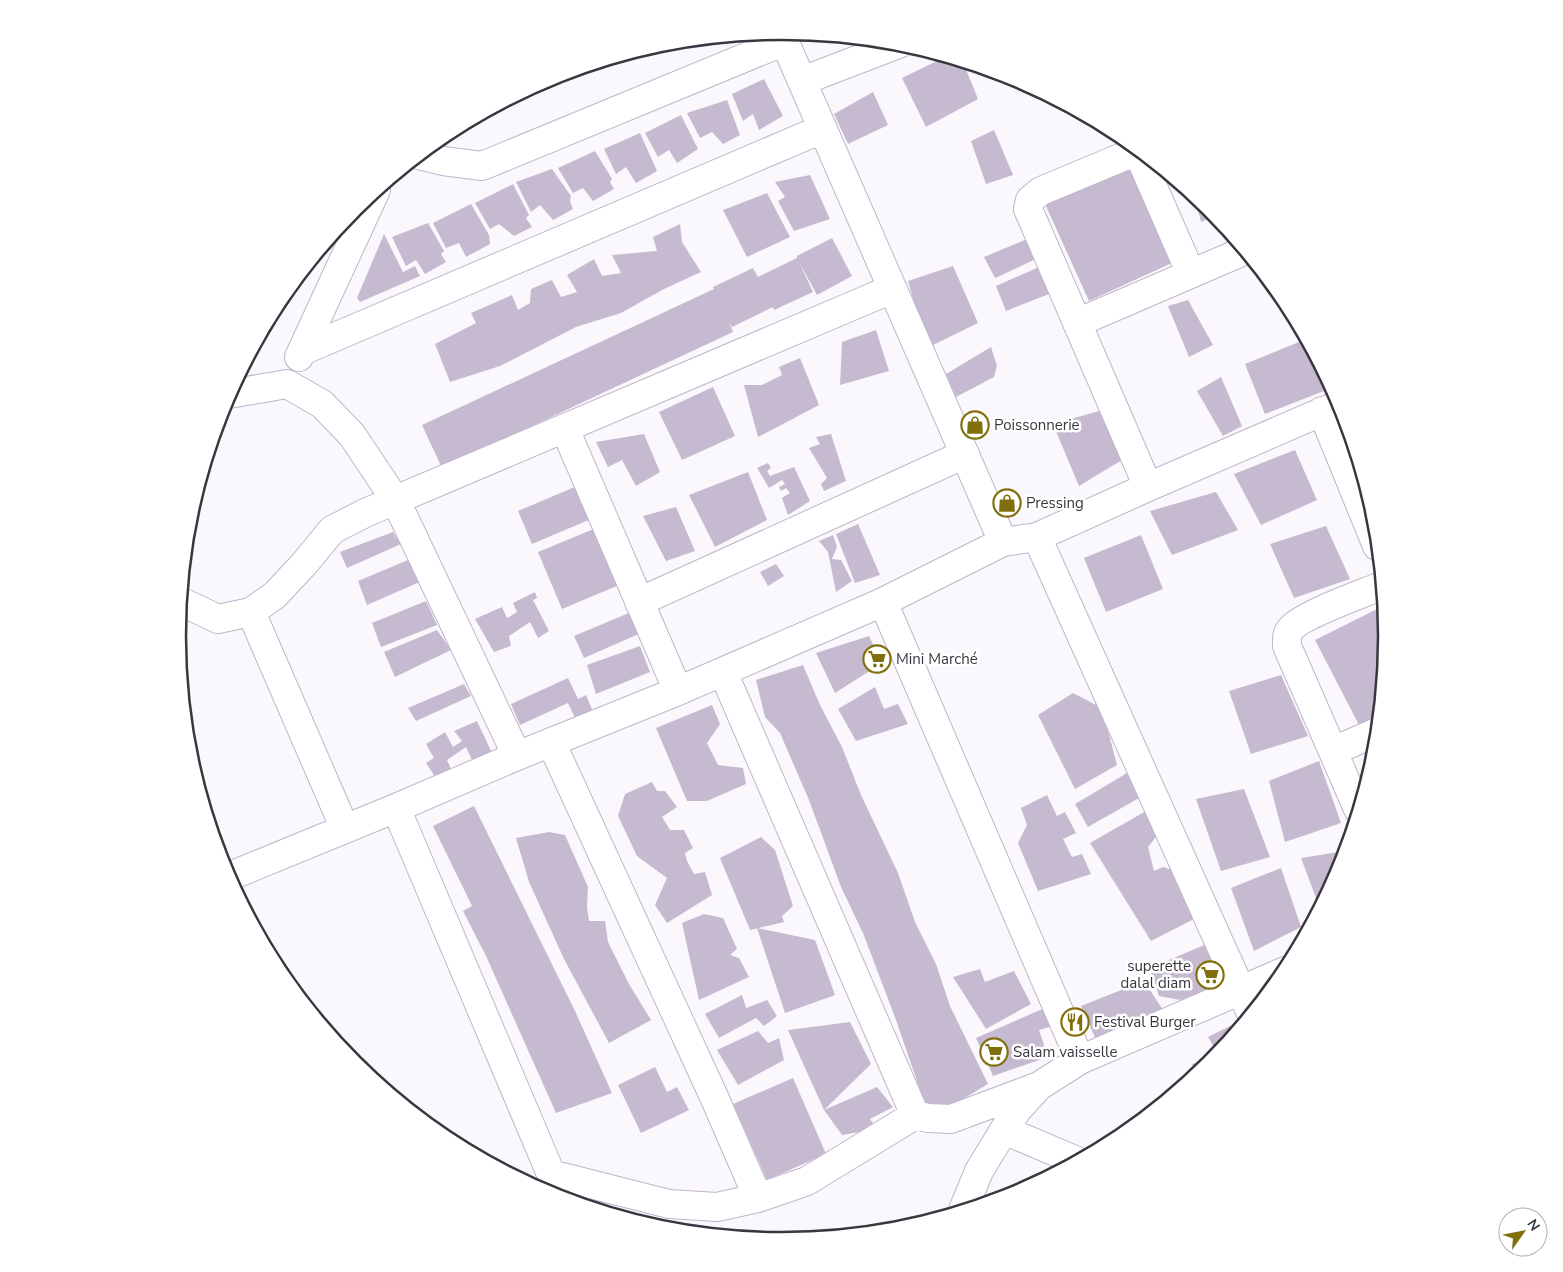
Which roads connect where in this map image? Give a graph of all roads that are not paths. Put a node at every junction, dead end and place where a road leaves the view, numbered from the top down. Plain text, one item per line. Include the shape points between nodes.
1 (772, 40) edge
2 (784, 40) edge
3 (887, 49) edge
4 (802, 81) junction
5 (822, 128) junction
6 (1130, 153) edge
7 (427, 157) edge
8 (1142, 161) edge
9 (368, 208) edge
10 (1238, 253) edge
11 (1190, 274) junction
12 (892, 289) junction
13 (1077, 323) junction
14 (302, 351) junction
15 (287, 384) junction
16 (238, 392) edge
17 (1331, 407) edge
18 (565, 429) junction
19 (965, 454) junction
20 (1148, 487) junction
21 (1360, 495) edge
22 (396, 501) junction
23 (1037, 537) junction
24 (1003, 542) junction
25 (1375, 588) edge
26 (639, 602) junction
27 (883, 602) junction
28 (187, 604) edge
29 (251, 612) junction
30 (723, 672) junction
31 (678, 691) junction
32 (1369, 736) edge
33 (552, 742) junction
34 (1333, 751) junction
35 (516, 756) junction
36 (1354, 800) edge
37 (396, 808) junction
38 (345, 829) junction
39 (235, 874) edge
40 (1259, 992) edge
41 (1246, 1002) edge
42 (1080, 1060) junction
43 (1039, 1086) junction
44 (915, 1115) junction
45 (1004, 1130) junction
46 (1070, 1157) edge
47 (758, 1198) junction
48 (966, 1202) edge

1 - 7 street via 482,166
2 - 4 street
3 - 4 street
4 - 5 street
5 - 12 street
5 - 14 street
6 - 13 street via 1041,191 1030,200 1028,209
8 - 11 street
9 - 14 street
10 - 11 street
11 - 13 street
12 - 18 street
12 - 19 street
13 - 20 street
14 - 15 street
15 - 16 street
15 - 22 street via 322,404 352,435
17 - 20 street
17 - 21 street
18 - 22 street
18 - 26 street
19 - 24 street
19 - 26 street
20 - 23 street
22 - 29 street via 332,530 275,595
22 - 35 street
23 - 24 street
23 - 41 street
24 - 27 street
25 - 34 street via 1304,618 1289,631 1287,638 1287,646
26 - 31 street
27 - 30 street
27 - 42 street
28 - 29 street via 218,619
29 - 38 street
30 - 31 street
30 - 44 street
31 - 33 street
32 - 34 street
33 - 35 street
33 - 47 street
34 - 36 street
35 - 37 street
37 - 38 street
37 - 47 street via 551,1174 669,1204 717,1207
38 - 39 street
40 - 41 street
41 - 42 street
42 - 43 street
43 - 44 street via 951,1119
43 - 45 street
44 - 47 street via 807,1181
45 - 46 street
45 - 48 street via 979,1171

